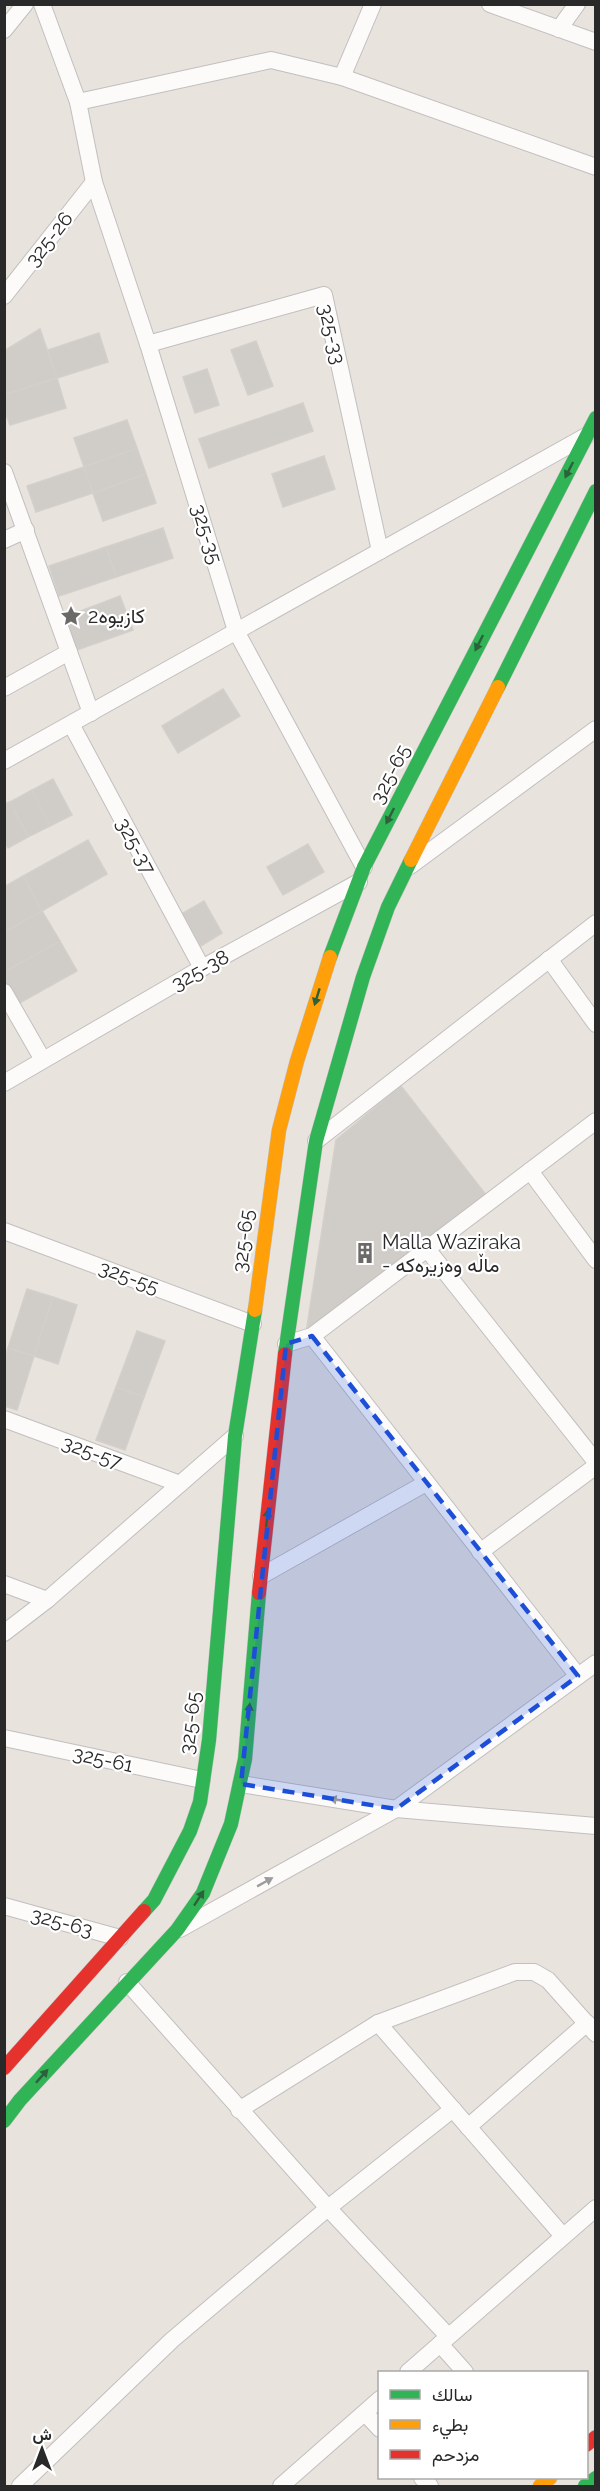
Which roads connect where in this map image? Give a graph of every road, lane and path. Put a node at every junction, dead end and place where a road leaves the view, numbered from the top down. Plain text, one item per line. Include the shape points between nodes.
1 (25, 4) edge
2 (42, 4) edge
3 (373, 4) edge
4 (490, 4) edge
5 (577, 4) edge
6 (559, 29) junction
7 (4, 30) edge
8 (596, 42) edge
9 (342, 77) junction
10 (78, 102) junction
11 (596, 167) edge
12 (94, 182) junction
13 (4, 296) edge
14 (148, 344) junction
15 (596, 418) edge
16 (586, 436) junction
17 (4, 472) edge
18 (594, 498) edge
19 (26, 530) junction
20 (4, 540) edge
21 (380, 551) junction
22 (236, 631) junction
23 (69, 652) junction
24 (4, 688) edge
25 (91, 713) junction
26 (71, 724) junction
27 (596, 729) edge
28 (4, 761) edge
29 (407, 868) junction
30 (362, 875) junction
31 (596, 923) edge
32 (549, 959) junction
33 (202, 968) junction
34 (4, 992) edge
35 (596, 1024) edge
36 (43, 1060) junction
37 (4, 1083) edge
38 (596, 1121) edge
39 (316, 1141) junction
40 (530, 1171) junction
41 (265, 1221) junction
42 (293, 1225) junction
43 (4, 1231) edge
44 (427, 1249) junction
45 (596, 1260) edge
46 (253, 1324) junction
47 (312, 1336) junction
48 (286, 1344) junction
49 (4, 1419) edge
50 (235, 1436) junction
51 (596, 1464) edge
52 (426, 1483) junction
53 (180, 1484) junction
54 (480, 1552) junction
55 (261, 1576) junction
56 (4, 1584) edge
57 (47, 1600) junction
58 (4, 1633) edge
59 (596, 1662) edge
60 (578, 1676) junction
61 (4, 1738) edge
62 (202, 1780) junction
63 (241, 1784) junction
64 (396, 1809) junction
65 (596, 1826) edge
66 (4, 1906) edge
67 (177, 1930) junction
68 (120, 1938) junction
69 (127, 1982) junction
70 (378, 2023) junction
71 (591, 2028) edge
72 (4, 2068) edge
73 (453, 2109) junction
74 (239, 2110) junction
75 (4, 2121) edge
76 (468, 2127) junction
77 (328, 2208) junction
78 (596, 2208) edge
79 (563, 2236) junction
80 (444, 2340) junction
81 (410, 2371) edge
82 (464, 2371) edge
83 (378, 2401) edge
84 (365, 2413) junction
85 (378, 2427) edge
86 (596, 2478) edge
87 (20, 2487) edge
88 (281, 2487) edge
89 (585, 2487) edge

1 - 7 street
2 - 10 street, 325-35
3 - 9 street
4 - 6 street
5 - 6 street
6 - 8 street
9 - 10 street via 271,60
9 - 11 street
10 - 12 street, 325-35
12 - 13 street, 325-26
12 - 14 street, 325-35
14 - 21 street, 325-33 via 324,295
14 - 22 street, 325-35
15 - 16 street, 325-65
16 - 21 street
16 -> 30 street, 325-65
17 - 19 street
18 - 29 street
19 - 20 street
19 - 23 street
21 - 22 street
22 - 25 street
22 - 30 street, 325-35
23 - 24 street
23 - 25 street
25 - 26 street
26 - 28 street
26 - 33 street, 325-37
27 - 29 street
29 - 39 street via 373,945
30 - 33 street, 325-38
30 -> 41 street, 325-65 via 328,962 297,1061 279,1130
31 - 32 street
32 - 35 street
32 - 39 street
33 - 36 street, 325-38
34 - 36 street
36 - 37 street, 325-38
38 - 40 street
39 - 42 street
40 - 44 street
40 - 45 street
41 - 42 street
41 - 46 street, 325-65
42 - 48 street
43 - 46 street, 325-55
44 - 47 street
44 - 51 street
46 - 50 street, 325-65
47 - 48 street
47 - 52 street
55 -> 48 street
49 - 53 street, 325-57
50 - 53 street
50 - 62 street, 325-65 via 209,1740
51 - 54 street
52 - 54 street
52 - 55 street
53 - 57 street
54 - 60 street
63 -> 55 street
56 - 57 street
57 - 58 street
59 - 60 street
60 - 64 street
61 - 62 street, 325-61
62 - 68 street, 325-65 via 200,1802 178,1857 154,1900
64 -> 63 street
67 -> 63 street via 203,1893 219,1858
64 - 65 street
67 -> 64 street
66 - 68 street, 325-63
67 - 69 street
68 - 72 street, 325-65
69 - 74 street
75 -> 69 street via 16,2097
70 - 71 street via 515,1972 534,1972 548,1980
70 - 73 street
70 - 74 street
71 - 76 street
73 - 76 street
73 - 77 street
74 - 77 street
76 - 79 street
77 - 80 street
77 - 87 street via 172,2340
78 - 79 street
79 - 80 street
80 - 81 street
80 - 82 street
83 - 84 street
84 - 85 street
84 - 88 street
86 - 89 street

